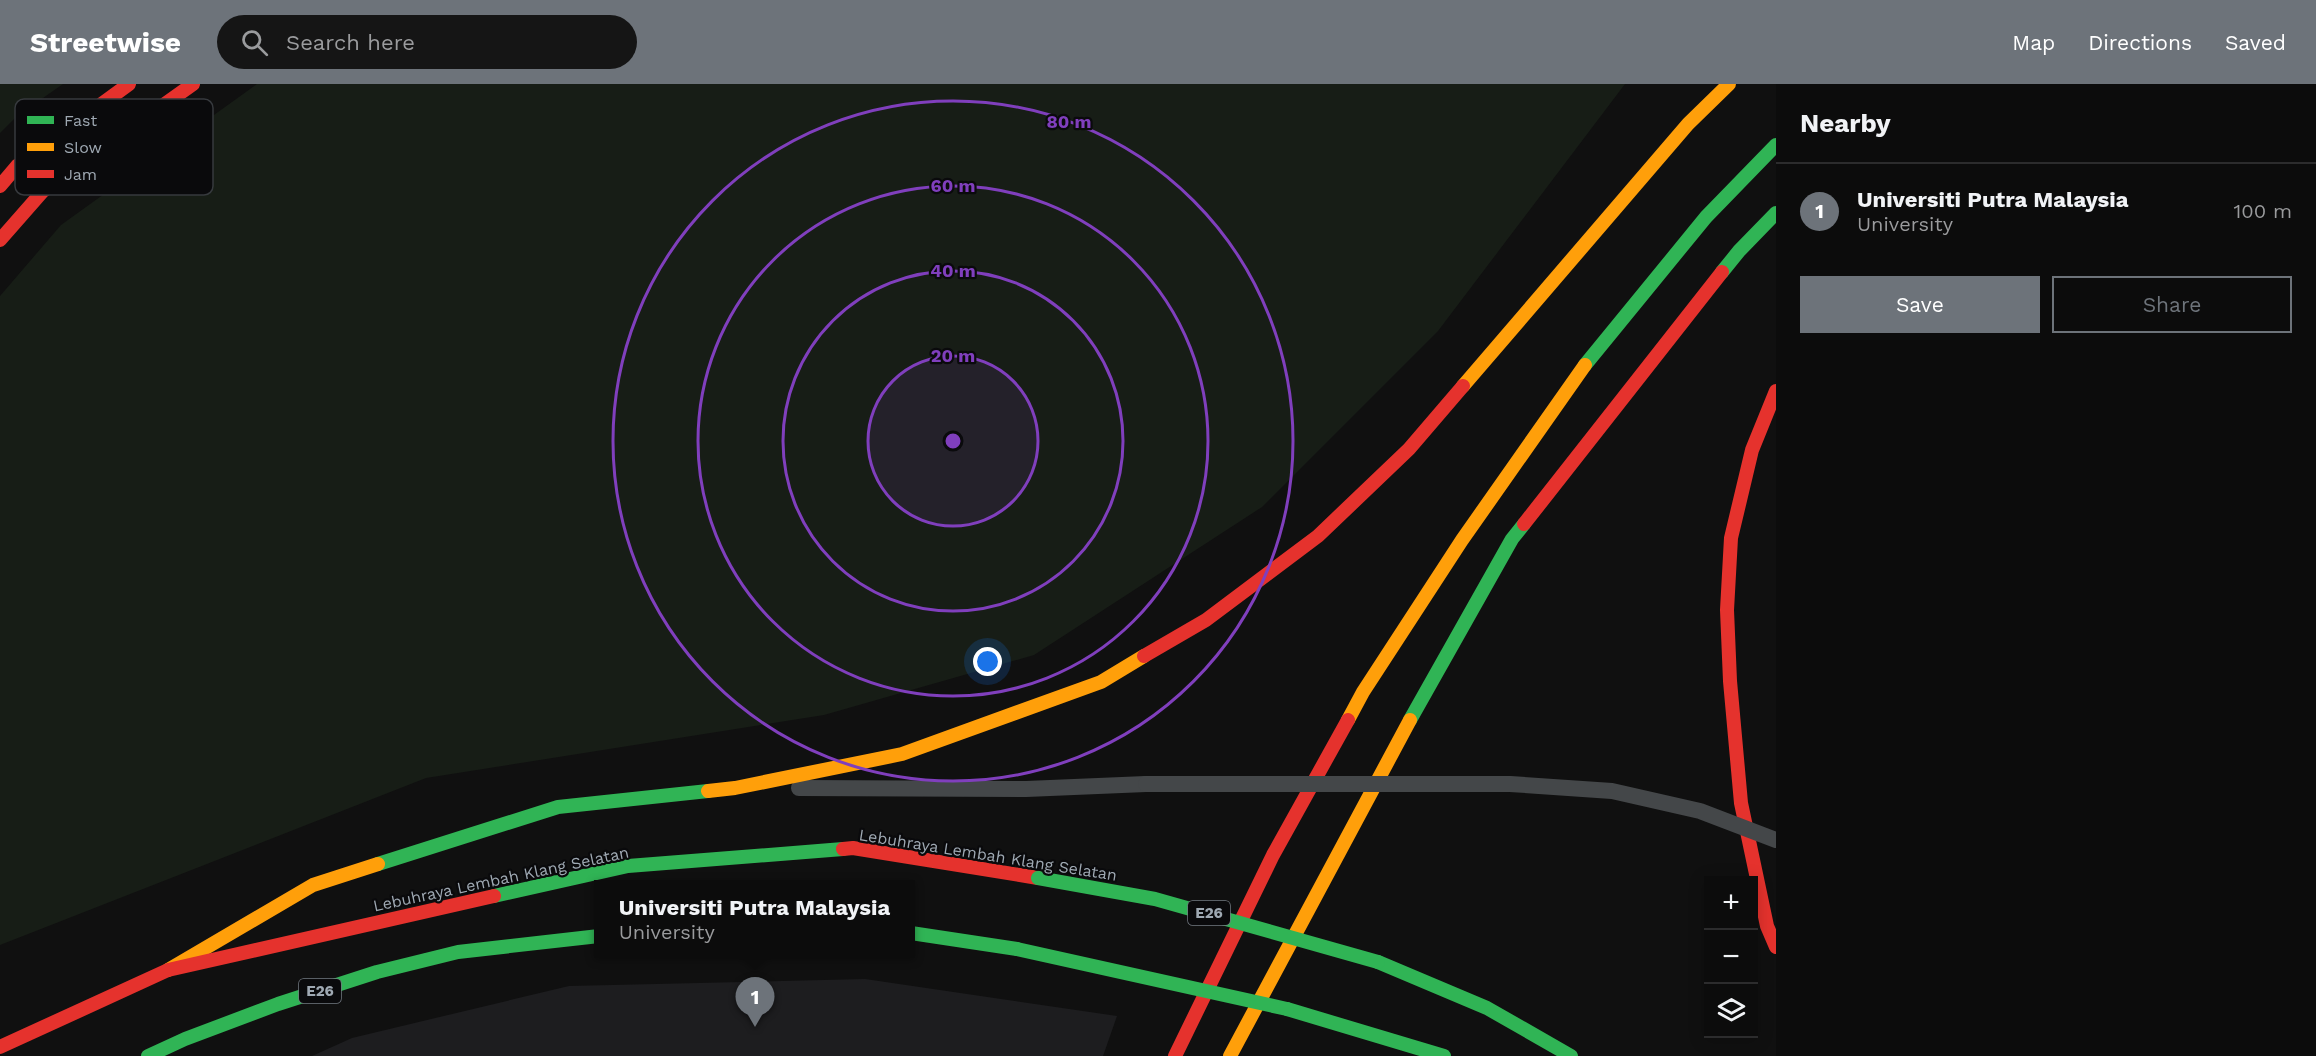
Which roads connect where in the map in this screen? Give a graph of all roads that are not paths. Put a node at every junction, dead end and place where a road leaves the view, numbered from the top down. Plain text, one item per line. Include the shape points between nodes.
1 (129, 84) edge
2 (193, 84) edge
3 (1729, 84) edge
4 (109, 99) edge
5 (172, 99) edge
6 (1776, 145) edge
7 (15, 168) edge
8 (0, 186) edge
9 (39, 195) edge
10 (1776, 213) edge
11 (0, 240) edge
12 (1776, 391) edge
13 (735, 788) junction
14 (1776, 840) edge
15 (915, 934) edge
16 (594, 937) edge
17 (1776, 947) edge
18 (168, 970) junction
19 (1337, 1023) junction
20 (185, 1040) junction
21 (0, 1047) edge
22 (1381, 1050) dead end
23 (148, 1056) edge
24 (164, 1056) edge
25 (1174, 1056) edge
26 (1230, 1056) edge
27 (1444, 1056) edge
28 (1571, 1056) edge

1 - 4 main road
2 - 5 main road
3 - 13 main road via 1688,124 1409,449 1318,536 1206,620 1090,686 902,753
6 - 25 main road via 1706,217 1577,375 1462,540 1364,692 1290,824
7 - 8 main road
9 - 11 main road
10 - 26 main road via 1739,251 1512,539
12 - 17 main road via 1752,450 1731,538 1727,610 1741,803 1767,926
13 - 14 lane, bridge via 1510,784 1612,791 1700,811
13 - 18 main road via 558,807 313,885
15 - 19 main road, bridge via 1017,949
16 - 20 main road, E26 via 458,952 377,972
18 - 21 main road, Lebuhraya Lembah Klang Selatan / E26
18 - 28 main road, Lebuhraya Lembah Klang Selatan / E26, bridge via 628,866 853,848 1155,899 1267,929 1378,962 1487,1008
19 - 22 main road
19 - 27 main road
20 - 23 main road, E26
20 - 24 main road

